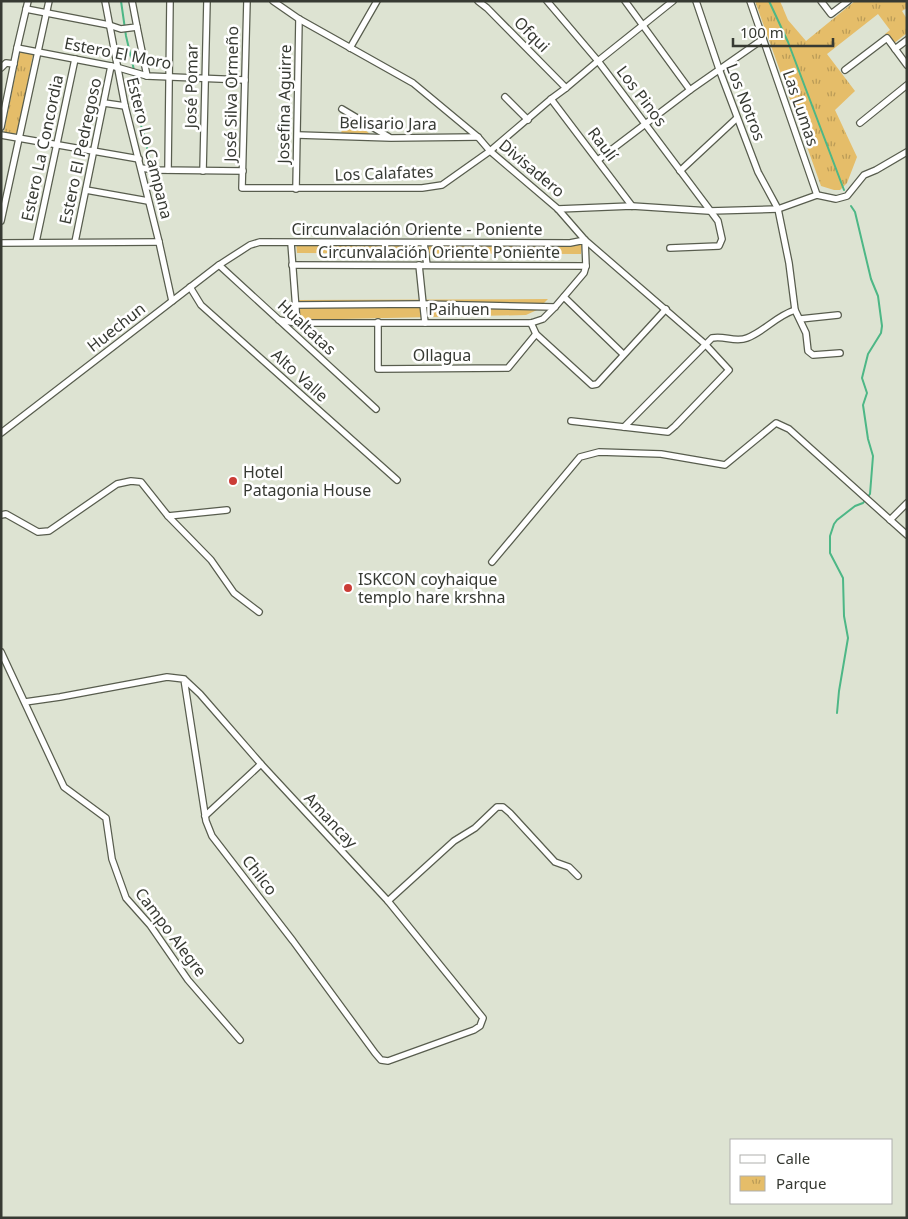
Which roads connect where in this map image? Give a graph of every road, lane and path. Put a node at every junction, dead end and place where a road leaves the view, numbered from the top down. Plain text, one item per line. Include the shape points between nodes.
1 (28, 1) edge
2 (49, 1) edge
3 (105, 1) edge
4 (132, 1) edge
5 (170, 1) edge
6 (207, 1) edge
7 (247, 1) edge
8 (273, 1) edge
9 (377, 1) edge
10 (478, 1) edge
11 (547, 1) edge
12 (625, 1) edge
13 (673, 1) edge
14 (696, 1) edge
15 (750, 1) edge
16 (821, 1) edge
17 (848, 1) edge
18 (26, 9) junction
19 (46, 13) junction
20 (299, 19) junction
21 (109, 25) junction
22 (643, 26) junction
23 (137, 27) junction
24 (763, 39) junction
25 (907, 40) edge
26 (17, 48) junction
27 (350, 48) junction
28 (895, 49) junction
29 (37, 52) junction
30 (75, 58) junction
31 (598, 61) junction
32 (14, 64) junction
33 (907, 65) edge
34 (114, 66) junction
35 (1, 68) edge
36 (719, 69) junction
37 (846, 70) dead end
38 (144, 75) junction
39 (169, 78) junction
40 (205, 78) junction
41 (245, 80) junction
42 (907, 85) edge
43 (566, 88) junction
44 (690, 90) junction
45 (505, 97) dead end
46 (551, 99) junction
47 (104, 103) junction
48 (124, 106) junction
49 (342, 109) dead end
50 (737, 118) junction
51 (528, 120) junction
52 (860, 123) dead end
53 (646, 124) junction
54 (1, 127) edge
55 (1, 135) edge
56 (298, 135) junction
57 (478, 137) junction
58 (20, 138) junction
59 (391, 138) junction
60 (57, 145) junction
61 (94, 151) junction
62 (490, 151) junction
63 (907, 152) edge
64 (139, 159) junction
65 (598, 160) junction
66 (143, 169) junction
67 (168, 170) junction
68 (203, 171) junction
69 (243, 171) junction
70 (680, 171) junction
71 (242, 188) joint
72 (296, 189) junction
73 (86, 190) junction
74 (817, 195) junction
75 (148, 201) junction
76 (632, 206) junction
77 (558, 209) junction
78 (778, 209) junction
79 (709, 211) junction
80 (1, 221) edge
81 (585, 240) junction
82 (36, 242) junction
83 (75, 242) junction
84 (159, 242) junction
85 (1, 243) edge
86 (291, 243) junction
87 (424, 243) junction
88 (250, 245) joint
89 (670, 248) dead end
90 (219, 265) junction
91 (292, 265) junction
92 (419, 265) junction
93 (427, 265) junction
94 (586, 266) junction
95 (190, 287) junction
96 (564, 297) junction
97 (172, 301) junction
98 (422, 304) junction
99 (295, 305) junction
100 (555, 307) junction
101 (666, 309) junction
102 (795, 310) junction
103 (838, 315) dead end
104 (800, 319) junction
105 (279, 320) junction
106 (378, 322) junction
107 (297, 323) junction
108 (424, 323) junction
109 (531, 323) junction
110 (536, 334) junction
111 (705, 344) junction
112 (840, 353) dead end
113 (623, 354) junction
114 (376, 409) dead end
115 (571, 422) dead end
116 (624, 427) junction
117 (1, 433) edge
118 (397, 480) dead end
119 (907, 502) edge
120 (227, 510) dead end
121 (1, 515) edge
122 (168, 516) junction
123 (890, 520) junction
124 (907, 535) edge
125 (492, 562) dead end
126 (259, 612) dead end
127 (1, 652) edge
128 (184, 679) junction
129 (25, 702) junction
130 (261, 764) junction
131 (205, 816) junction
132 (578, 876) dead end
133 (388, 901) junction
134 (240, 1040) dead end
135 (381, 1060) joint

1 - 18 street
2 - 19 street
3 - 21 street, Estero Lo Campana
4 - 23 street
5 - 39 street
6 - 40 street, José Pomar
7 - 41 street, José Silva Ormeño
8 - 20 street, Divisadero
9 - 27 street
10 - 43 street, Ofqui
11 - 31 street, Los Pinos
12 - 22 street
13 - 22 street, Los Calafates
14 - 36 street, Los Notros
15 - 24 street, Las Lumas
16 - 17 street via 831,14
18 - 19 street
18 - 26 street
19 - 21 street
19 - 29 street
20 - 27 street, Divisadero
20 - 56 street, Josefina Aguirre
21 - 23 street via 121,29
21 - 34 street, Estero Lo Campana
22 - 31 street, Los Calafates
22 - 44 street
23 - 38 street
24 - 36 street
24 - 74 street, Las Lumas
25 - 28 street
26 - 29 street, Estero El Moro
26 - 32 street
27 - 57 street, Divisadero via 413,84
28 - 33 street
28 - 37 street via 887,38
29 - 30 street, Estero El Moro
29 - 58 street
30 - 34 street, Estero El Moro
30 - 60 street, Estero La Concordia
31 - 43 street, Los Calafates
31 - 53 street, Los Pinos
32 - 35 street via 6,63
32 - 54 street
34 - 38 street, Estero El Moro
34 - 47 street, Estero El Pedregoso
34 - 48 street, Estero Lo Campana
36 - 44 street
36 - 50 street, Los Notros
38 - 39 street, Estero El Moro
39 - 40 street, Estero El Moro
39 - 67 street
40 - 41 street, Estero El Moro
40 - 68 street, José Pomar
41 - 69 street, José Silva Ormeño
42 - 52 street
43 - 46 street, Los Calafates
44 - 53 street
45 - 51 street
46 - 51 street, Los Calafates
46 - 65 street, Raulí
47 - 48 street
47 - 61 street, Estero El Pedregoso
48 - 64 street, Estero Lo Campana
49 - 59 street
50 - 70 street
50 - 78 street, Los Notros via 758,172
51 - 62 street, Los Calafates
53 - 65 street
53 - 70 street, Los Pinos
55 - 58 street
56 - 59 street, Belisario Jara
56 - 72 street, Josefina Aguirre
57 - 59 street, Belisario Jara
57 - 62 street, Divisadero
58 - 60 street
58 - 80 street
60 - 61 street
60 - 82 street, Estero La Concordia
61 - 64 street
61 - 73 street, Estero El Pedregoso
62 - 72 street, Los Calafates via 442,185
62 - 77 street, Divisadero
63 - 74 street via 864,175 847,196 836,199
64 - 66 street, Estero Lo Campana
65 - 76 street, Raulí
66 - 67 street
66 - 75 street, Estero Lo Campana
67 - 68 street
68 - 69 street
69 - 71 street, José Silva Ormeño
70 - 79 street, Los Pinos
71 - 72 street, Los Calafates
73 - 75 street
73 - 83 street, Estero El Pedregoso
74 - 78 street, Divisadero
75 - 84 street, Estero Lo Campana
76 - 77 street, Divisadero
76 - 79 street, Divisadero
77 - 81 street, Circunvalación Oriente - Poniente
78 - 79 street, Divisadero
78 - 102 street, Los Notros
79 - 89 street, Los Pinos via 720,226 720,244
81 - 87 street, Circunvalación Oriente - Poniente via 570,243
81 - 94 street
81 - 101 street, Circunvalación Oriente - Poniente
82 - 83 street
82 - 85 street
83 - 84 street
84 - 97 street, Estero Lo Campana
86 - 87 street, Circunvalación Oriente - Poniente
86 - 88 street, Circunvalación Oriente - Poniente via 260,242
86 - 91 street
87 - 93 street
88 - 90 street, Huechun
90 - 95 street, Huechun
90 - 105 street, Hualtatas
91 - 92 street, Circunvalación Oriente Poniente
91 - 99 street
92 - 93 street, Circunvalación Oriente Poniente
92 - 98 street
93 - 94 street, Circunvalación Oriente Poniente
94 - 96 street
95 - 97 street, Huechun
95 - 118 street, Alto Valle via 202,305
96 - 100 street
96 - 113 street
97 - 117 street, Huechun
98 - 99 street
98 - 100 street
98 - 108 street
99 - 107 street
100 - 109 street via 543,319
101 - 111 street, Circunvalación Oriente - Poniente
101 - 113 street
102 - 104 street
102 - 111 street via 748,338 717,337
103 - 104 street
104 - 112 street via 810,354
105 - 107 street, Paihuen
105 - 114 street, Hualtatas
106 - 107 street, Paihuen
106 - 108 street, Paihuen
106 - 110 street, Ollagua via 378,368 508,368
108 - 109 street, Paihuen
109 - 110 street
110 - 113 street via 592,385 597,384
111 - 116 street
111 - 116 street, Circunvalación Oriente - Poniente via 729,370 675,426 668,432
115 - 116 street
119 - 123 street
120 - 122 street
121 - 122 street via 6,514 38,532 48,531 117,484 131,481 141,482
122 - 126 street via 211,560 234,592
123 - 124 street
123 - 125 street via 789,429 776,423 726,465 661,454 599,452 580,457
127 - 129 street, Campo Alegre
128 - 129 street via 167,677
128 - 130 street, Amancay
128 - 131 street, Chilco
129 - 134 street, Campo Alegre via 64,787 106,818 112,859 126,898 150,924 188,980
130 - 131 street
130 - 133 street, Amancay
131 - 135 street, Chilco via 212,836
132 - 133 street via 569,867 555,862 510,813 497,807
133 - 135 street, Amancay via 483,1018 474,1030 388,1061

